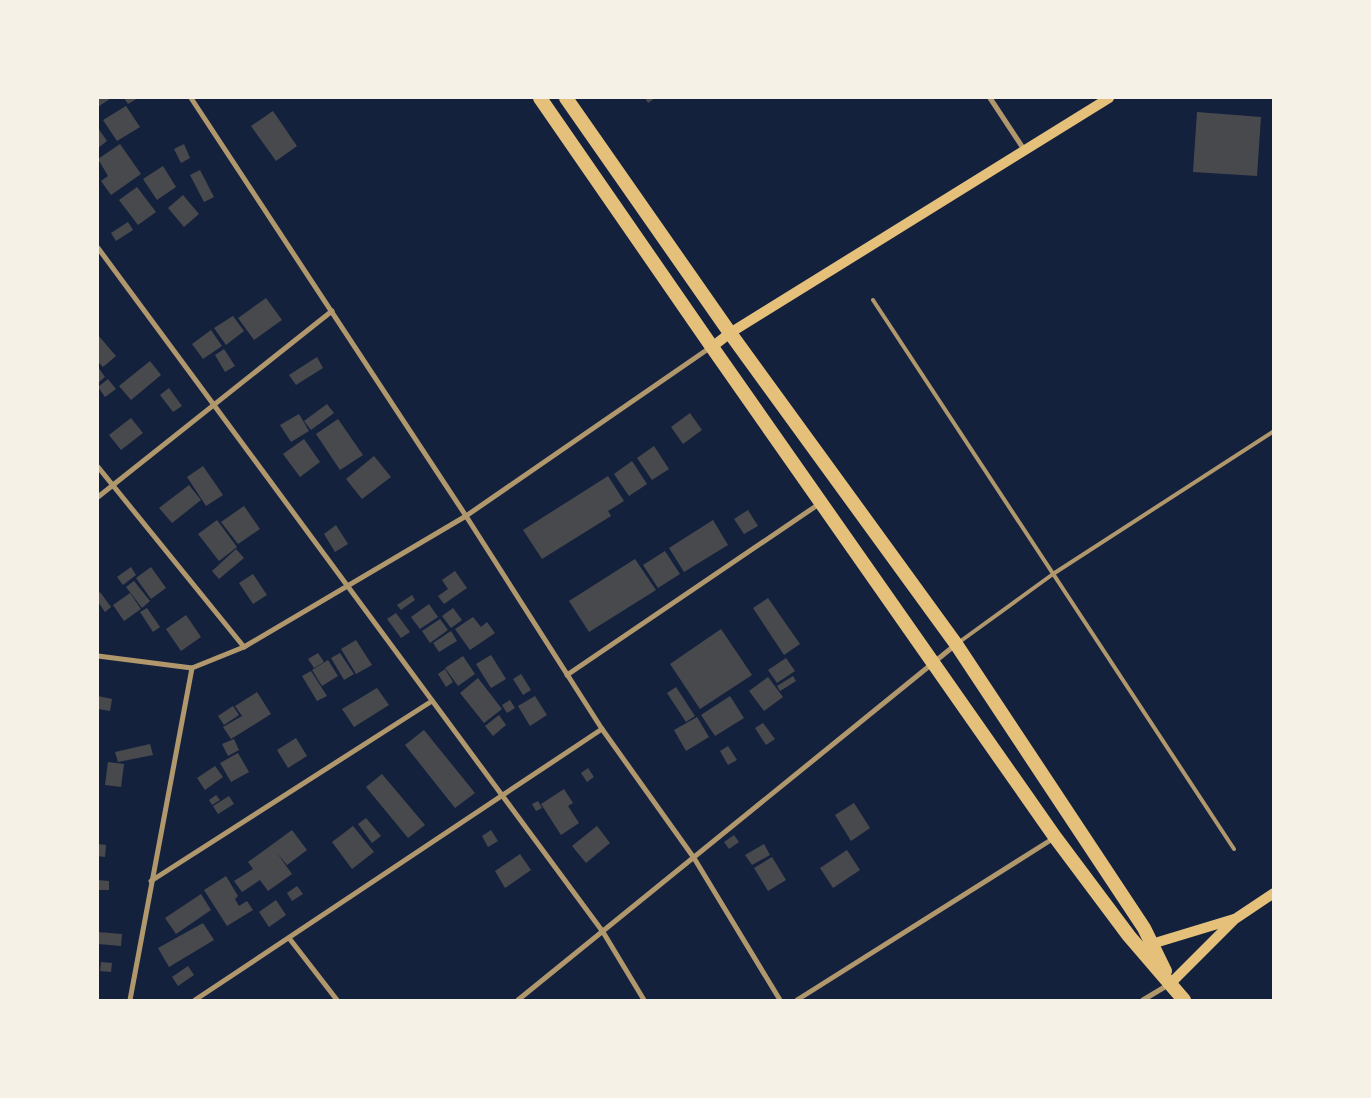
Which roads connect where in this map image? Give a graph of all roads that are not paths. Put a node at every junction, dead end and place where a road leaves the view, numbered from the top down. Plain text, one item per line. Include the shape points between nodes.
1 (191, 98) edge
2 (540, 98) edge
3 (566, 98) edge
4 (990, 98) edge
5 (1109, 98) edge
6 (1025, 152) junction
7 (98, 248) edge
8 (873, 300) dead end
9 (332, 311) junction
10 (730, 333) junction
11 (712, 347) junction
12 (214, 405) junction
13 (1274, 431) edge
14 (98, 467) edge
15 (111, 486) junction
16 (98, 496) edge
17 (822, 502) junction
18 (466, 516) junction
19 (1053, 574) junction
20 (347, 586) junction
21 (956, 644) junction
22 (244, 647) junction
23 (98, 656) edge
24 (934, 662) junction
25 (192, 668) junction
26 (567, 675) junction
27 (432, 701) junction
28 (602, 729) junction
29 (502, 796) junction
30 (1055, 837) junction
31 (1234, 849) dead end
32 (694, 858) junction
33 (151, 881) junction
34 (1274, 893) edge
35 (1235, 919) junction
36 (603, 932) junction
37 (289, 938) junction
38 (1153, 943) junction
39 (1139, 948) junction
40 (1171, 983) junction
41 (130, 1000) edge
42 (195, 1000) edge
43 (337, 1000) edge
44 (518, 1000) edge
45 (644, 1000) edge
46 (780, 1000) edge
47 (796, 1000) edge
48 (1143, 1000) edge
49 (1184, 1000) edge

1 - 9 street
2 - 11 highway
3 - 10 highway
4 - 6 street
5 - 6 main road
6 - 10 main road
7 - 12 street
8 - 19 lane
9 - 12 street
9 - 18 street
10 - 11 main road
10 - 21 highway
11 - 17 highway
11 - 18 street
12 - 15 street
12 - 20 street
13 - 19 lane
14 - 15 street
15 - 16 street
15 - 22 street
17 - 24 highway
17 - 26 street
18 - 20 street
18 - 26 street
19 - 21 lane
19 - 31 lane
20 - 22 street
20 - 27 street
21 - 24 street
21 - 38 highway
22 - 25 street
23 - 25 street
24 - 30 highway
24 - 32 street
25 - 33 street
26 - 28 street
27 - 29 street
27 - 33 street
28 - 29 street
28 - 32 street
29 - 36 street
29 - 37 street
30 - 39 highway
30 - 47 street
32 - 36 street
32 - 46 street
33 - 41 street
34 - 35 main road
35 - 38 main road
35 - 40 main road
36 - 44 street
36 - 45 street
37 - 42 street
37 - 43 street
38 - 39 main road
38 - 40 highway
39 - 40 highway
40 - 48 street
40 - 49 highway

